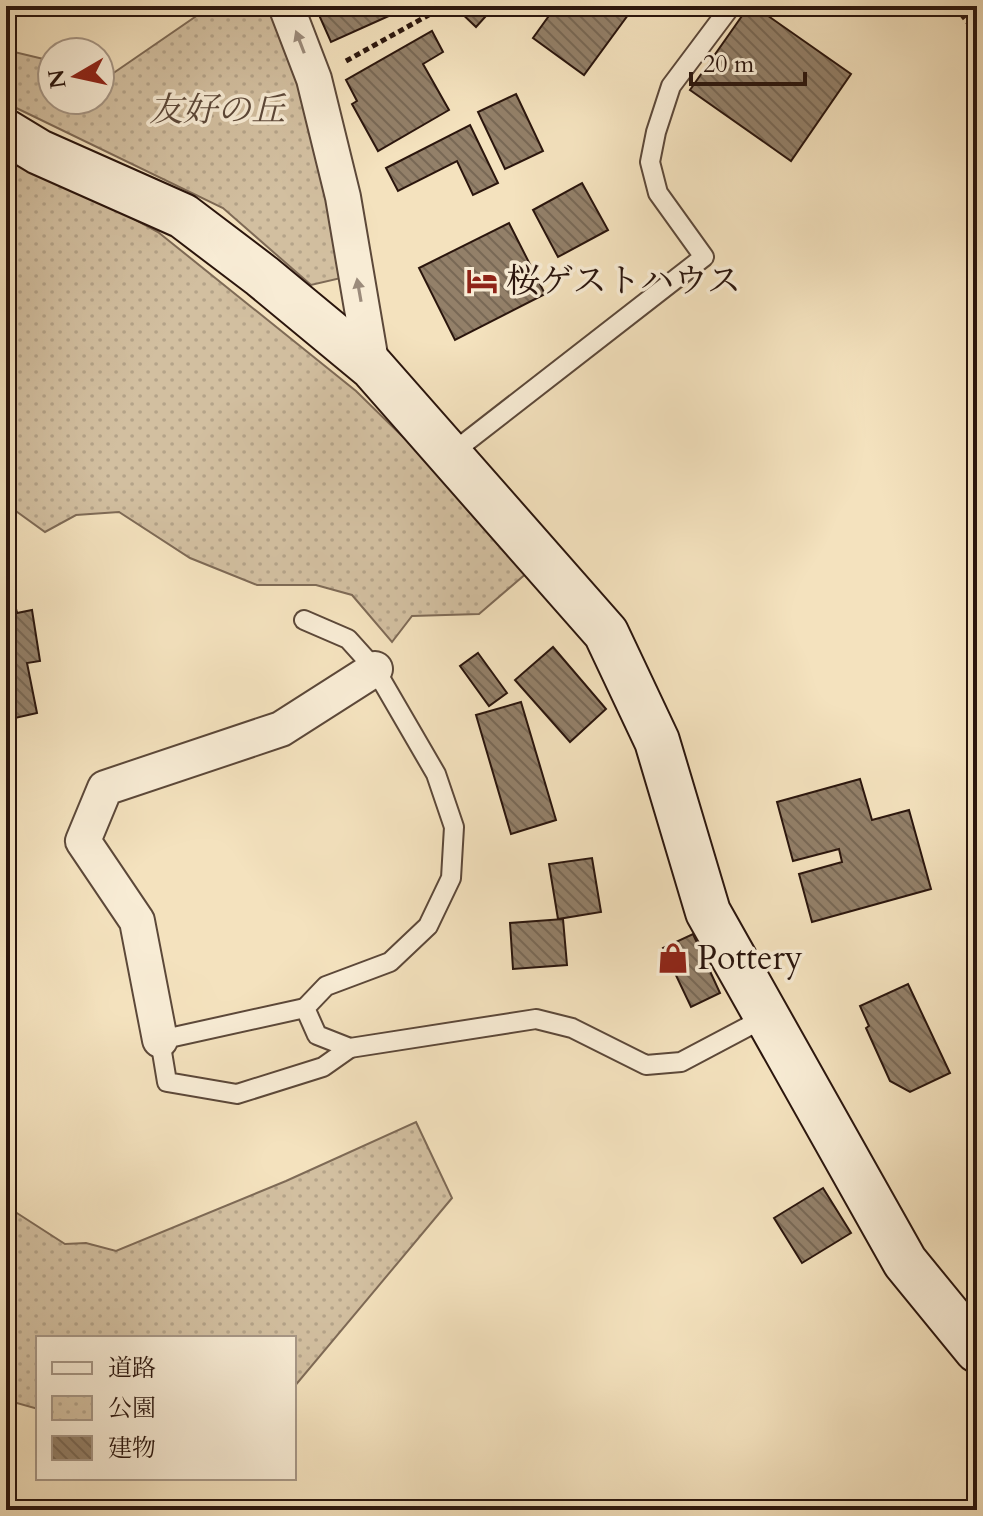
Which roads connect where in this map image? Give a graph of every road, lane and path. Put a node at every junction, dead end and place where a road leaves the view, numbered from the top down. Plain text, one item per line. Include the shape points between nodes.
1 (286, 6) edge
2 (438, 6) edge
3 (731, 6) edge
4 (955, 6) edge
5 (977, 34) edge
6 (314, 79) junction
7 (6, 132) edge
8 (372, 367) junction
9 (448, 456) junction
10 (304, 620) dead end
11 (375, 669) junction
12 (305, 1008) junction
13 (768, 1016) junction
14 (160, 1040) junction
15 (350, 1048) junction
16 (977, 1350) edge

6 -> 1 street
2 - 6 path
3 - 9 lane via 671,86 650,162 658,193 704,257
4 - 5 path
8 -> 6 street via 343,197
7 - 8 street via 183,216
8 - 9 street
9 - 13 street via 606,633 657,741 708,912
10 - 11 lane via 348,639
11 - 12 lane via 436,774 454,827 451,878 428,926 390,962 326,986
11 - 14 street via 281,729 105,788 83,841 137,921
12 - 14 lane
12 - 15 lane via 317,1035
13 - 15 lane via 681,1062 646,1065 572,1028 536,1019
13 - 16 street via 905,1262
14 - 15 lane via 167,1082 237,1094 323,1067

